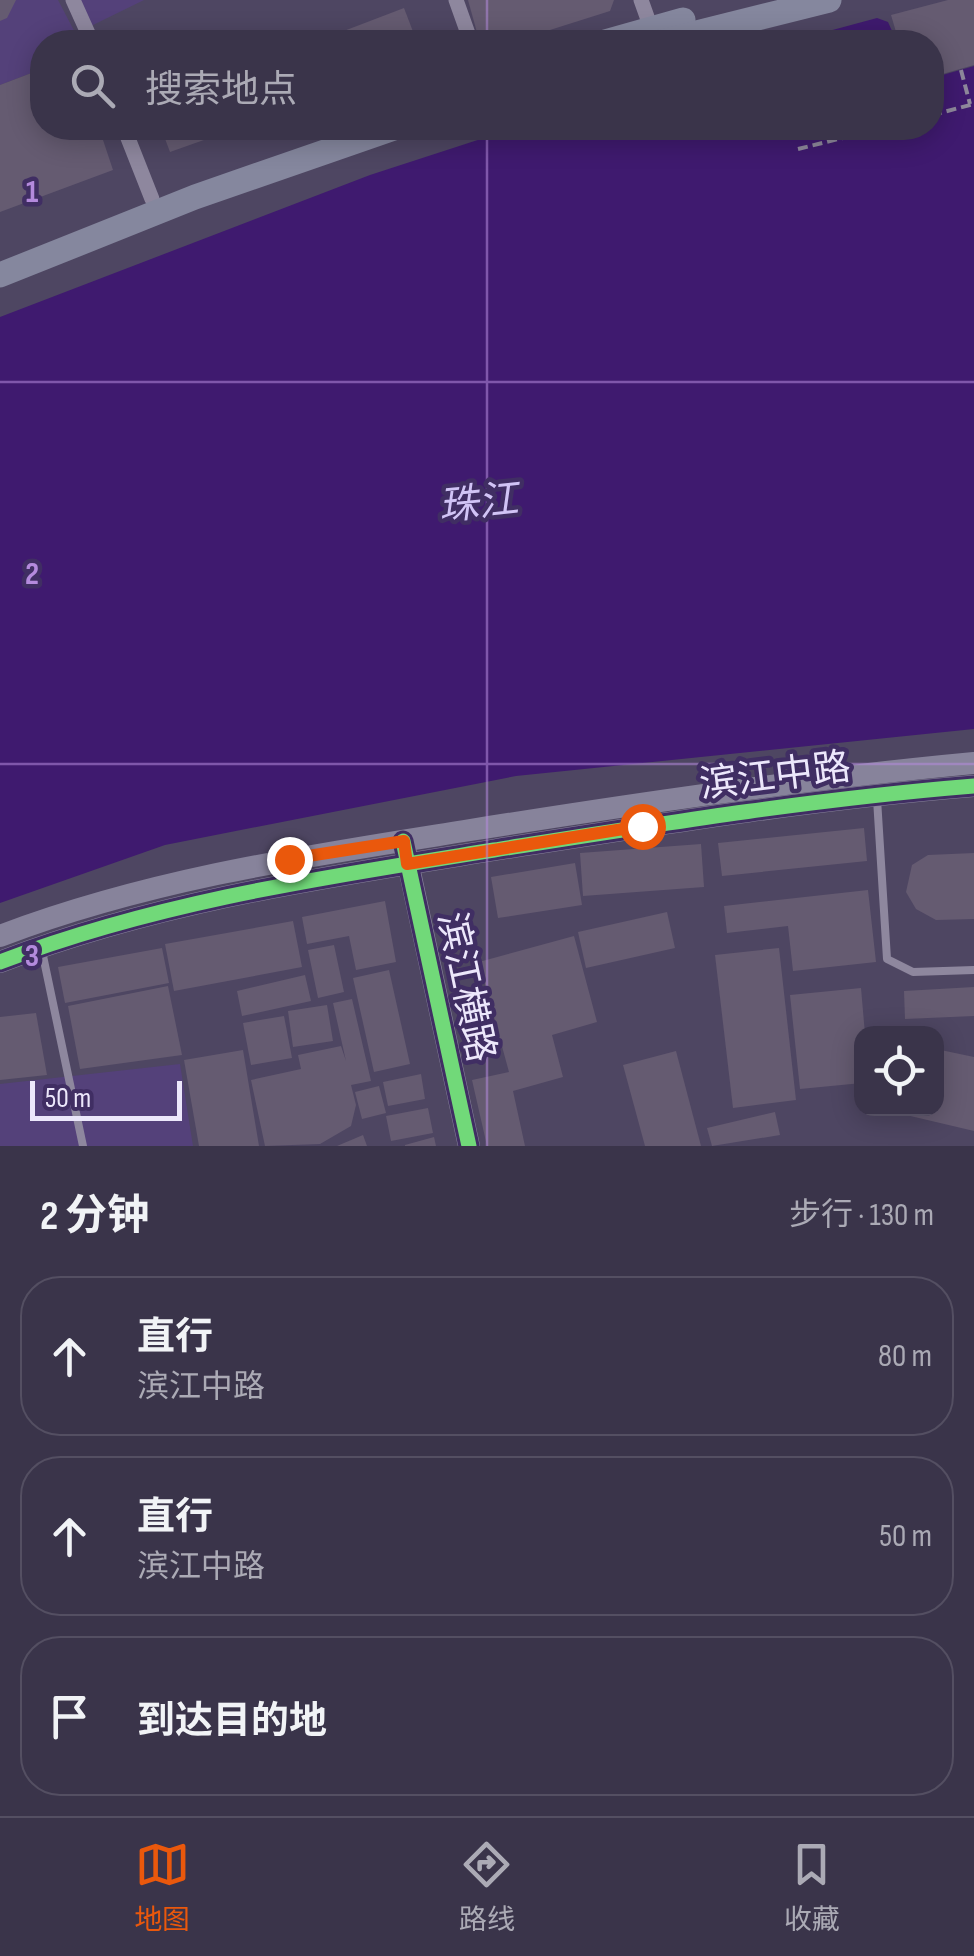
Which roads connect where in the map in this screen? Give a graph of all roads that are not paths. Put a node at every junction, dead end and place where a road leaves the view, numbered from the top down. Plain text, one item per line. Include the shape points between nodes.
1 (73, 0) edge
2 (456, 0) edge
3 (642, 0) edge
4 (761, 0) edge
5 (828, 0) edge
6 (87, 30) edge
7 (467, 30) edge
8 (654, 30) edge
9 (671, 30) edge
10 (681, 30) edge
11 (129, 140) edge
12 (317, 140) edge
13 (359, 140) edge
14 (152, 199) junction
15 (0, 260) edge
16 (0, 275) edge
17 (974, 763) edge
18 (974, 786) edge
19 (876, 795) junction
20 (405, 852) junction
21 (0, 936) edge
22 (42, 946) junction
23 (0, 962) edge
24 (974, 970) edge
25 (83, 1146) edge
26 (469, 1146) edge

1 - 6 street
2 - 7 street
3 - 8 street
4 - 9 main road
5 - 10 main road
11 - 14 street
12 - 14 main road
13 - 16 main road
14 - 15 main road
17 - 20 main road, 滨江中路 via 759,787
18 - 19 main road, 滨江中路
19 - 20 main road, 滨江中路
19 - 24 lane via 887,959 914,972
20 - 21 main road, 滨江中路 via 205,875
20 - 22 main road, 滨江中路
20 - 26 main road, 滨江横路
22 - 23 main road, 滨江中路
22 - 25 lane

